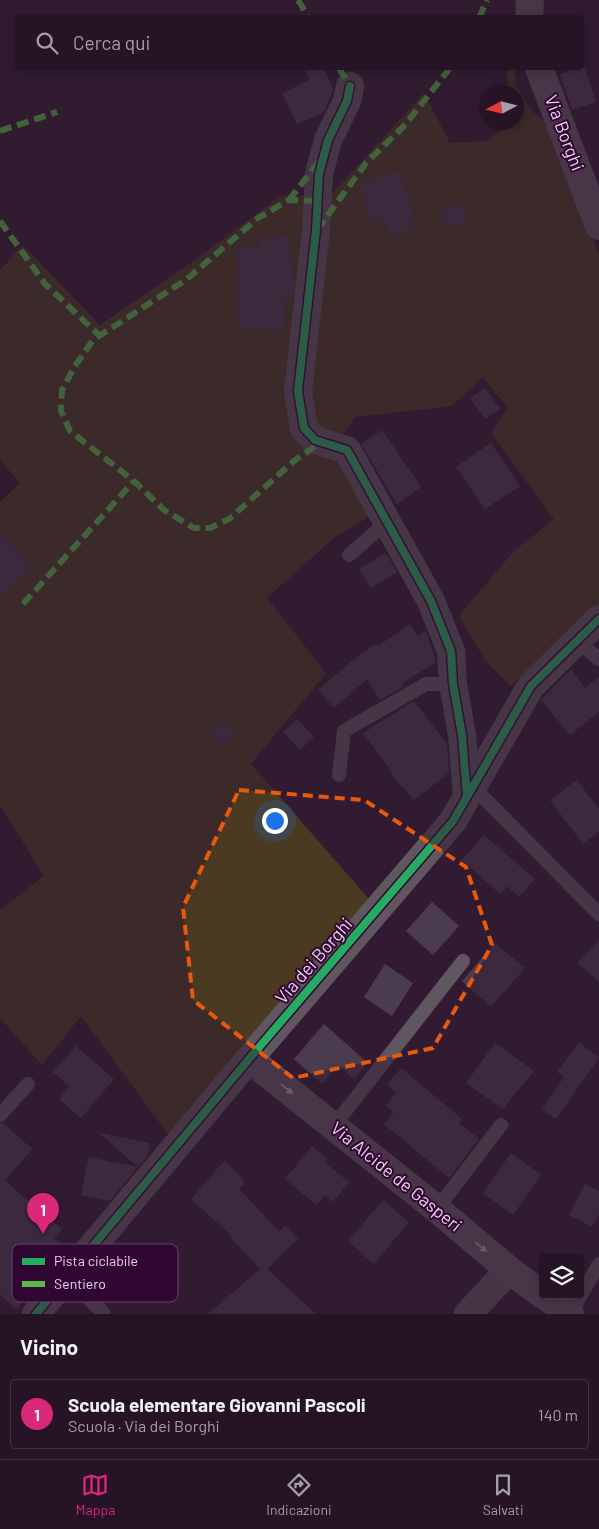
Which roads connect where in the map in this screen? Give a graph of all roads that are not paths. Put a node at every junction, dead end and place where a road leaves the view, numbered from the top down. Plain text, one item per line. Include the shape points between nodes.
1 (530, 0) edge
2 (529, 15) edge
3 (541, 70) edge
4 (350, 86) dead end
5 (599, 226) edge
6 (387, 522) junction
7 (349, 554) dead end
8 (599, 619) edge
9 (576, 641) junction
10 (599, 659) edge
11 (453, 684) junction
12 (338, 775) dead end
13 (470, 791) junction
14 (599, 914) edge
15 (463, 960) dead end
16 (249, 1059) junction
17 (28, 1084) dead end
18 (0, 1115) edge
19 (501, 1125) dead end
20 (333, 1127) junction
21 (437, 1209) junction
22 (94, 1244) edge
23 (599, 1264) edge
24 (509, 1270) junction
25 (539, 1292) edge
26 (549, 1299) edge
27 (46, 1302) edge
28 (92, 1302) edge
29 (36, 1314) edge
30 (104, 1314) edge
31 (468, 1314) edge
32 (570, 1314) edge

1 - 2 street
3 - 5 street, Via Borghi
4 - 6 street via 347,101 328,140 319,174 298,391 304,428 315,440 347,450
6 - 7 lane
6 - 11 street via 432,601 451,651
8 - 9 street, Via dei Borghi
9 - 10 lane
9 - 13 street, Via dei Borghi via 530,686
11 - 12 lane via 426,684 344,731
11 - 13 street
13 - 14 lane
13 - 16 street, Via dei Borghi via 454,821
15 - 20 lane
16 -> 20 street, Via Alcide de Gasperi
16 - 22 street, Via dei Borghi
17 - 18 lane
19 - 21 lane
20 - 21 street, Via Alcide de Gasperi
21 -> 24 street, Via Alcide de Gasperi
23 - 32 lane
24 - 25 street, Via Alcide de Gasperi
24 - 31 street
26 - 32 street, Via Alcide de Gasperi
27 - 29 street, Via dei Borghi
28 - 30 lane

